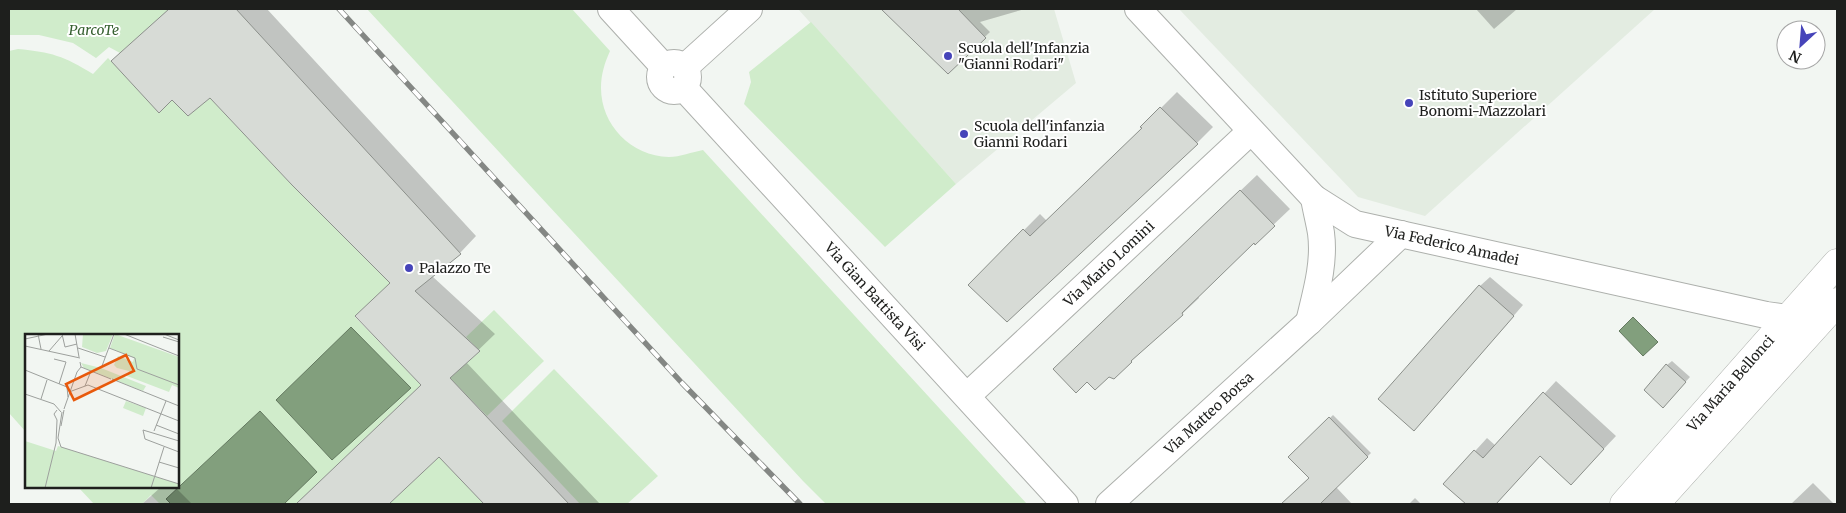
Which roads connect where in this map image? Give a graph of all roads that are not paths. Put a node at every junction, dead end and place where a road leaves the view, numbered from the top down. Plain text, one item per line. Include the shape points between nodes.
1 (610, 9) edge
2 (750, 9) edge
3 (1138, 9) edge
4 (677, 74) junction
5 (1251, 131) junction
6 (1314, 198) junction
7 (1401, 234) junction
8 (1837, 262) edge
9 (1837, 283) edge
10 (1837, 302) edge
11 (1788, 318) junction
12 (1309, 322) junction
13 (966, 396) junction
14 (1065, 504) edge
15 (1109, 504) edge
16 (1624, 504) edge
17 (1655, 504) edge

1 - 4 street, Via Gian Battista Visi
2 - 4 street
3 - 5 street, Via Federico Amadei
4 - 13 street, Via Gian Battista Visi
5 - 6 street, Via Federico Amadei
5 - 13 street, Via Mario Lomini
6 - 7 street, Via Federico Amadei via 1355,224
6 - 12 street via 1321,235 1321,259 1319,284
7 - 11 street, Via Federico Amadei
7 - 12 street, Via Matteo Borsa
8 - 11 street, Via Maria Bellonci
9 - 11 street, Via Federico Amadei via 1806,316
10 - 17 street, Via Maria Bellonci
11 - 16 street, Via Maria Bellonci
12 - 15 street, Via Matteo Borsa
13 - 14 street, Via Gian Battista Visi

